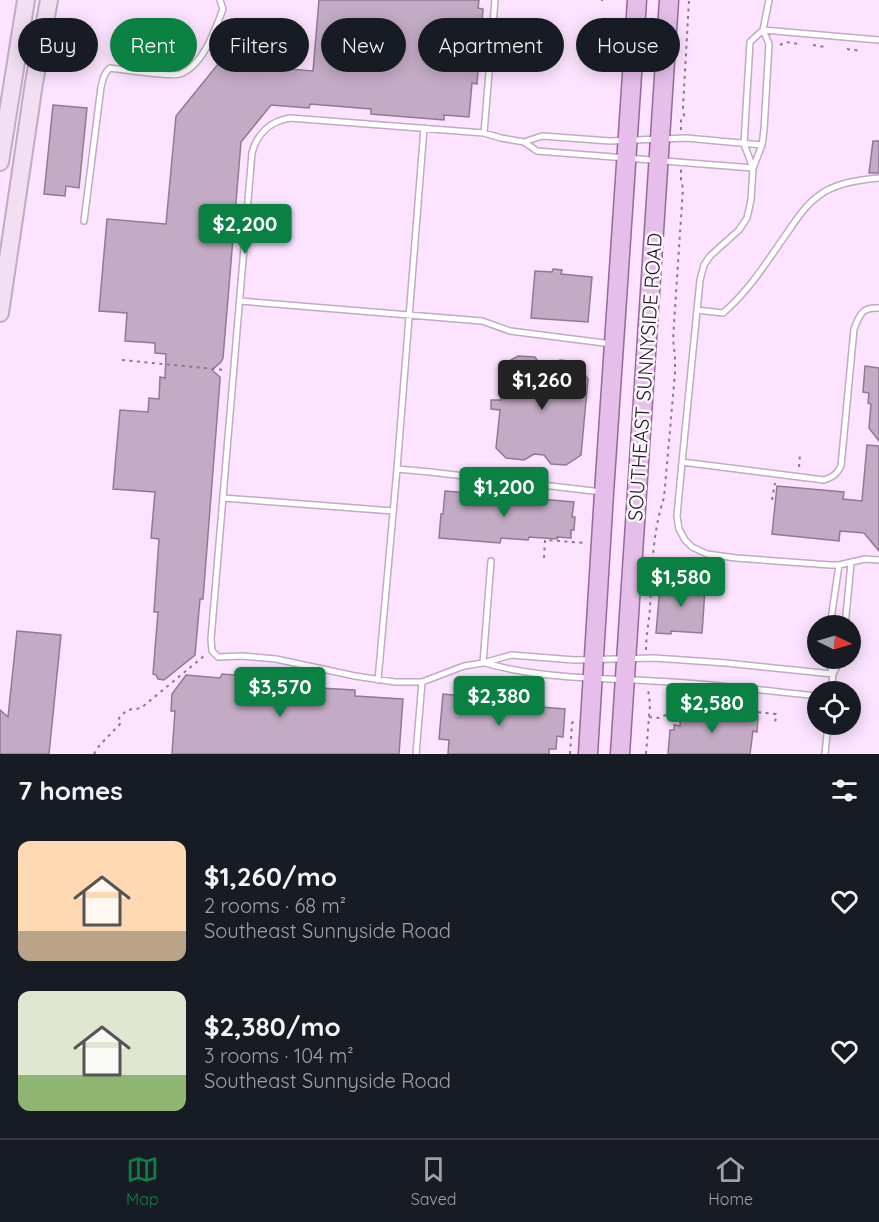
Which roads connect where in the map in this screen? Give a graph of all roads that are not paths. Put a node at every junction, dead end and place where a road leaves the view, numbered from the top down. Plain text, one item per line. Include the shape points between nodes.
1 (26, 0) edge
2 (48, 0) edge
3 (220, 0) edge
4 (495, 0) edge
5 (637, 0) edge
6 (669, 0) edge
7 (769, 0) edge
8 (763, 30) junction
9 (879, 40) edge
10 (424, 128) junction
11 (484, 133) junction
12 (660, 139) junction
13 (525, 142) junction
14 (744, 144) junction
15 (762, 145) junction
16 (626, 149) junction
17 (659, 160) junction
18 (0, 162) edge
19 (753, 168) junction
20 (879, 178) edge
21 (84, 221) dead end
22 (240, 301) junction
23 (879, 308) edge
24 (697, 310) junction
25 (0, 313) edge
26 (409, 315) junction
27 (614, 344) junction
28 (681, 462) junction
29 (397, 469) junction
30 (604, 493) junction
31 (223, 498) junction
32 (393, 512) junction
33 (879, 560) edge
34 (491, 561) dead end
35 (851, 563) junction
36 (839, 566) junction
37 (832, 615) edge
38 (846, 615) edge
39 (626, 659) junction
40 (483, 663) junction
41 (593, 669) junction
42 (831, 669) edge
43 (836, 669) edge
44 (833, 674) junction
45 (625, 679) junction
46 (378, 680) junction
47 (832, 681) edge
48 (422, 682) junction
49 (807, 695) edge
50 (827, 735) edge
51 (416, 754) edge
52 (588, 754) edge
53 (620, 754) edge
54 (825, 754) edge

1 - 18 main road
2 - 25 main road
3 - 21 lane via 223,9 211,41 191,69 178,75 110,68 106,71
4 - 11 lane
5 - 16 main road, SOUTHEAST SUNNYSIDE ROAD
6 - 12 main road, SOUTHEAST SUNNYSIDE ROAD
7 - 8 lane
8 - 9 lane
8 - 14 lane via 750,42
8 - 15 lane via 769,44
10 - 11 lane
10 - 22 lane via 290,118 265,128 252,153
10 - 26 lane
11 - 13 lane
12 - 14 lane
12 - 16 lane
12 - 17 main road, SOUTHEAST SUNNYSIDE ROAD
13 - 16 lane via 537,151
13 - 16 lane via 542,136 610,141
14 - 15 lane
14 - 19 lane
15 - 19 lane
16 - 17 lane
16 - 27 main road, SOUTHEAST SUNNYSIDE ROAD
17 - 19 lane
17 - 39 main road, SOUTHEAST SUNNYSIDE ROAD
19 - 24 lane via 747,218 704,265
20 - 24 lane via 849,182 817,197 731,306 723,313
22 - 26 lane
22 - 31 lane
23 - 28 lane via 866,309 854,328 841,466 837,474 824,480
24 - 28 lane
26 - 27 lane via 482,321 510,331
26 - 29 lane
27 - 30 main road, SOUTHEAST SUNNYSIDE ROAD
28 - 36 lane via 677,516 679,529 692,547 707,554 736,558
29 - 30 lane
29 - 32 lane
30 - 41 main road, SOUTHEAST SUNNYSIDE ROAD
31 - 32 lane
31 - 46 lane via 212,651 219,657 276,659
32 - 46 lane
33 - 35 lane
34 - 40 lane
35 - 36 lane
35 - 38 lane
36 - 37 lane
39 - 41 lane
39 - 44 lane via 726,663
39 - 45 main road, SOUTHEAST SUNNYSIDE ROAD
40 - 41 lane via 510,670
40 - 41 lane via 511,655 575,660
40 - 48 lane
41 - 45 lane
41 - 52 main road, SOUTHEAST SUNNYSIDE ROAD
42 - 44 lane
43 - 44 lane
44 - 47 lane
45 - 49 lane
45 - 53 main road, SOUTHEAST SUNNYSIDE ROAD
46 - 48 lane
48 - 51 lane
50 - 54 lane

